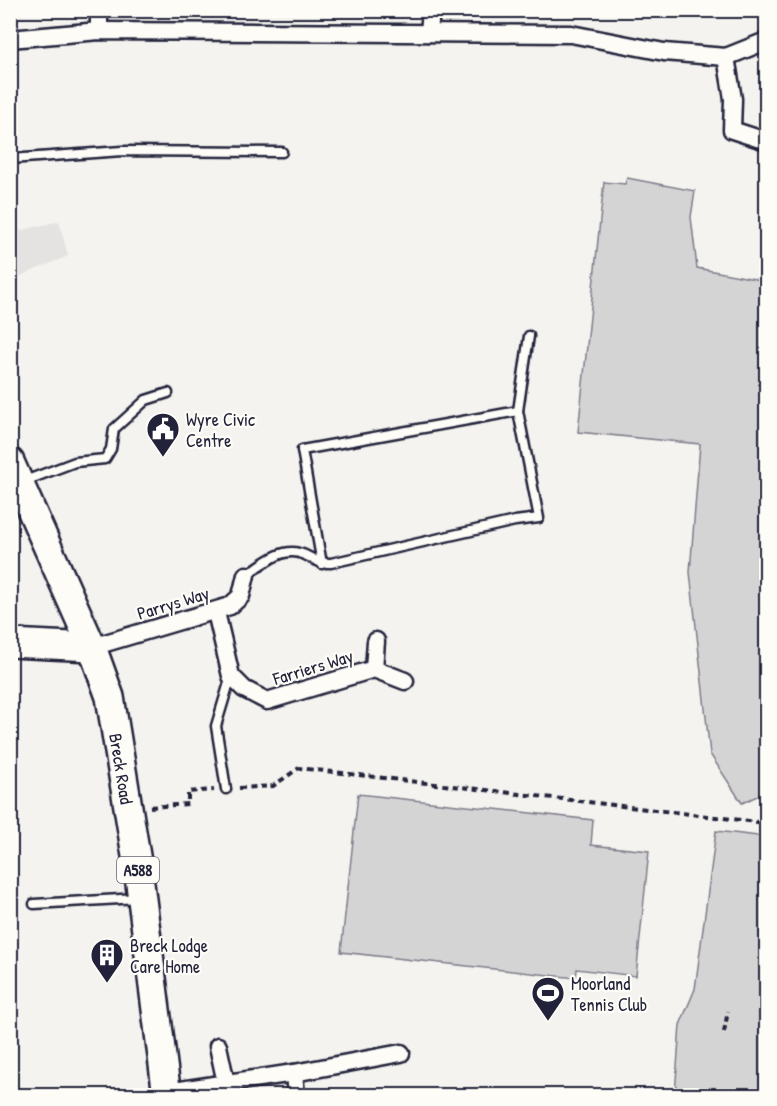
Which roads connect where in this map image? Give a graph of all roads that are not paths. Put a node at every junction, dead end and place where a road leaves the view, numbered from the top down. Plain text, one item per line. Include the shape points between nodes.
1 (99, 10) edge
2 (431, 10) edge
3 (99, 32) junction
4 (429, 33) junction
5 (10, 39) edge
6 (766, 41) edge
7 (726, 57) junction
8 (766, 141) edge
9 (282, 152) dead end
10 (10, 159) edge
11 (529, 336) dead end
12 (168, 393) dead end
13 (518, 411) junction
14 (15, 473) edge
15 (322, 564) junction
16 (246, 575) joint
17 (216, 612) junction
18 (376, 641) dead end
19 (10, 643) edge
20 (92, 647) junction
21 (374, 669) junction
22 (231, 676) junction
23 (405, 681) dead end
24 (226, 789) road end
25 (141, 898) junction
26 (34, 904) dead end
27 (218, 1046) dead end
28 (402, 1053) dead end
29 (294, 1073) junction
30 (226, 1083) junction
31 (167, 1094) edge
32 (296, 1095) edge

1 - 3 street
2 - 4 street
3 - 4 street
3 - 5 street
4 - 7 street via 571,34 664,52
6 - 7 street
7 - 8 street via 734,99 732,129
9 - 10 lane via 122,151
11 - 13 lane
12 - 14 lane via 146,400 114,429 105,459
13 - 15 lane via 539,518 515,520
13 - 15 lane via 302,450
14 - 20 main road, Breck Road / A588
15 - 16 lane via 300,553 283,552
16 - 17 street, Parrys Way via 241,596
17 - 20 street, Parrys Way
17 - 22 street
18 - 21 street, Farriers Way
19 - 20 main road
20 - 25 main road, Breck Road / A588 via 110,697
21 - 22 street, Farriers Way via 267,701 244,689
21 - 23 street, Farriers Way
22 - 24 lane via 216,726
25 - 26 lane
25 - 31 main road, Breck Road / A588
27 - 30 street
28 - 29 street
29 - 30 street
29 - 32 street
30 - 31 street

